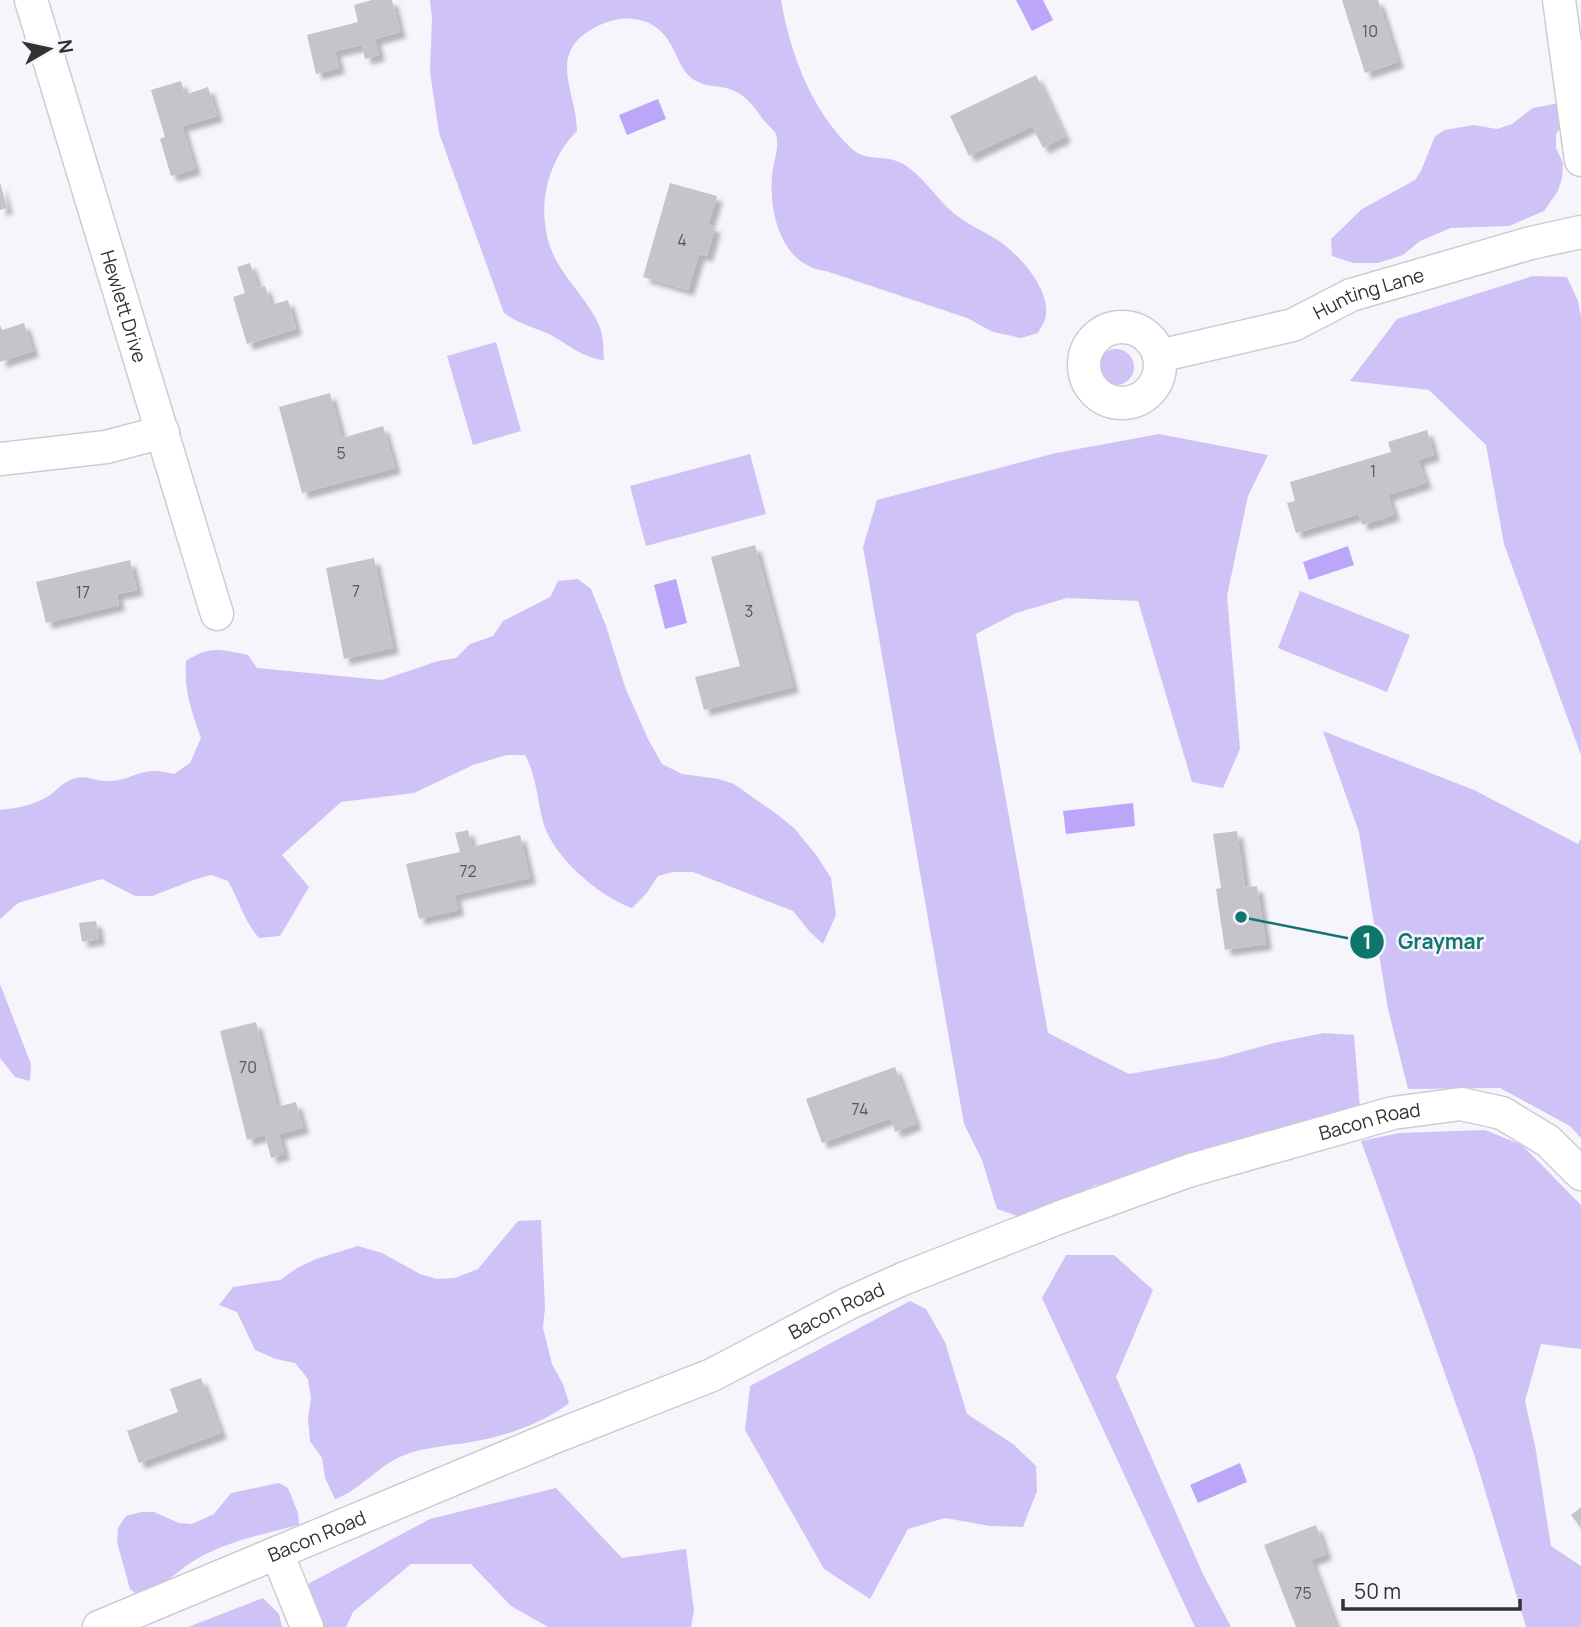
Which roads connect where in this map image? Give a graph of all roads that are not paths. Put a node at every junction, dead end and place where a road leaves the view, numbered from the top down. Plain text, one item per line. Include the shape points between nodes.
1 (32, 0) edge
2 (1559, 0) edge
3 (1581, 160) edge
4 (1581, 232) edge
5 (1158, 356) dead end
6 (163, 432) junction
7 (0, 459) edge
8 (217, 614) dead end
9 (1581, 1174) edge
10 (277, 1553) junction
11 (99, 1627) edge
12 (307, 1627) edge

1 - 6 street, Hewlett Drive
2 - 3 street
4 - 5 street, Hunting Lane via 1351,295 1293,325
6 - 7 street via 106,447
6 - 8 street, Hewlett Drive
9 - 10 street, Bacon Road via 1548,1141 1502,1112 1461,1104 1393,1113 1250,1152 1078,1210 905,1278 712,1375
10 - 11 street, Bacon Road
10 - 12 street

